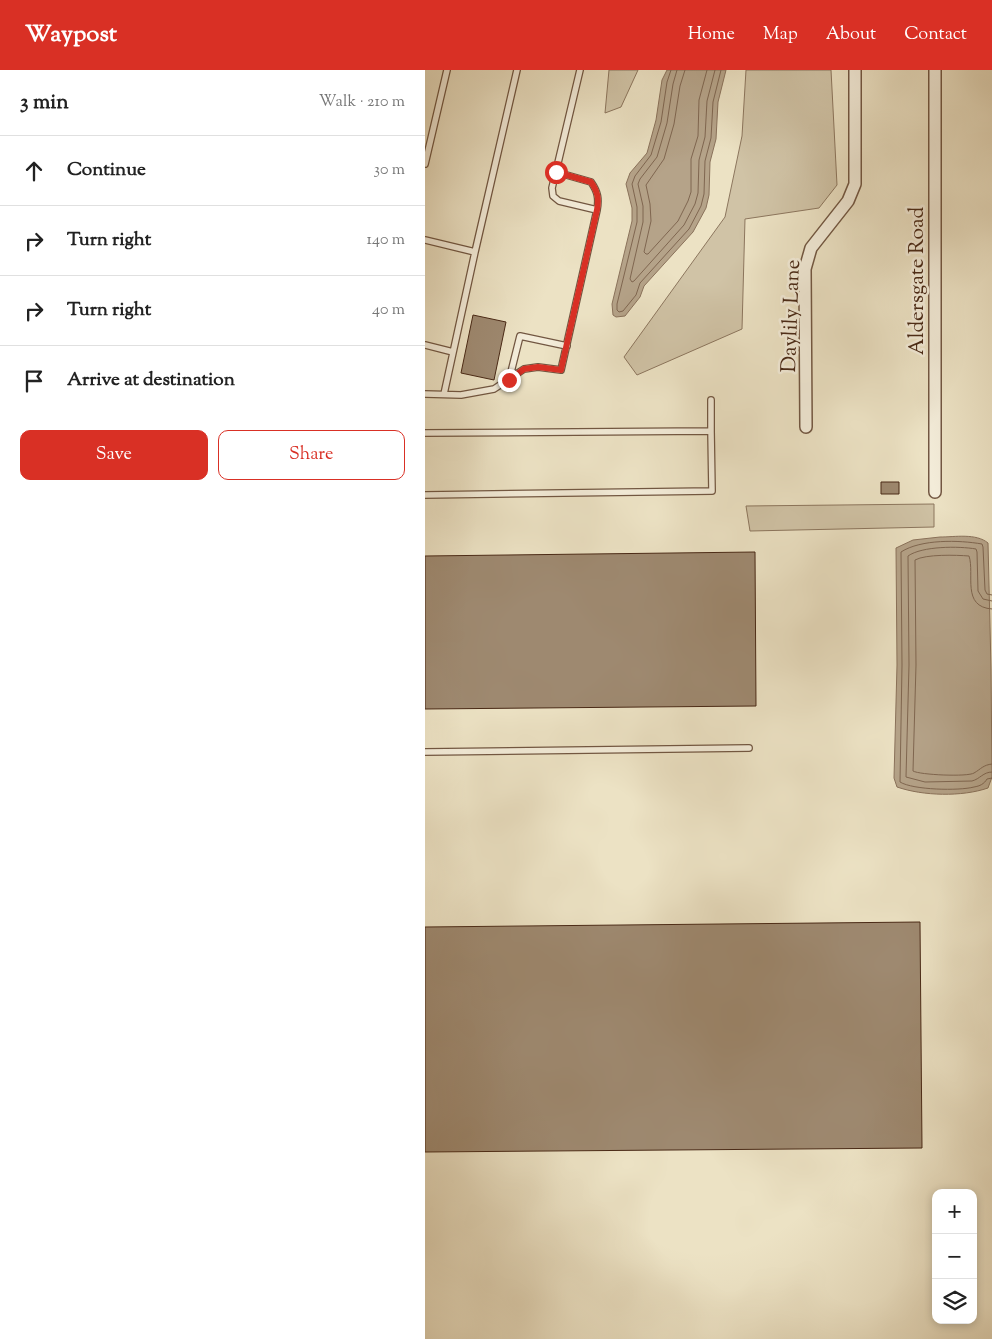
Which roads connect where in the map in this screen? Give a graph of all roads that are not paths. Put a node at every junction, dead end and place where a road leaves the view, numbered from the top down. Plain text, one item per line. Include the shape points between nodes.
1 (447, 70) edge
2 (517, 70) edge
3 (580, 70) edge
4 (855, 70) edge
5 (935, 70) edge
6 (425, 164) edge
7 (556, 172) junction
8 (597, 210) junction
9 (425, 240) edge
10 (475, 252) junction
11 (425, 346) edge
12 (567, 346) junction
13 (453, 352) junction
14 (509, 380) junction
15 (425, 394) edge
16 (444, 394) junction
17 (711, 400) dead end
18 (806, 427) dead end
19 (711, 431) junction
20 (425, 433) edge
21 (935, 492) dead end
22 (425, 495) edge
23 (749, 748) dead end
24 (425, 752) edge

1 - 6 lane
2 - 10 lane
3 - 7 lane
4 - 18 street, Daylily Lane via 855,184 848,200 811,248 805,270
5 - 21 street, Aldersgate Road
7 - 8 lane via 591,182 599,199
7 - 8 lane via 552,188 553,196 559,202
8 - 12 lane
9 - 10 lane
10 - 13 lane
11 - 13 lane
12 - 14 lane via 561,370 524,369
12 - 14 lane via 520,336
13 - 16 lane
14 - 16 lane via 493,389
15 - 16 lane
17 - 19 lane
19 - 20 lane
19 - 22 lane via 712,491
23 - 24 lane

